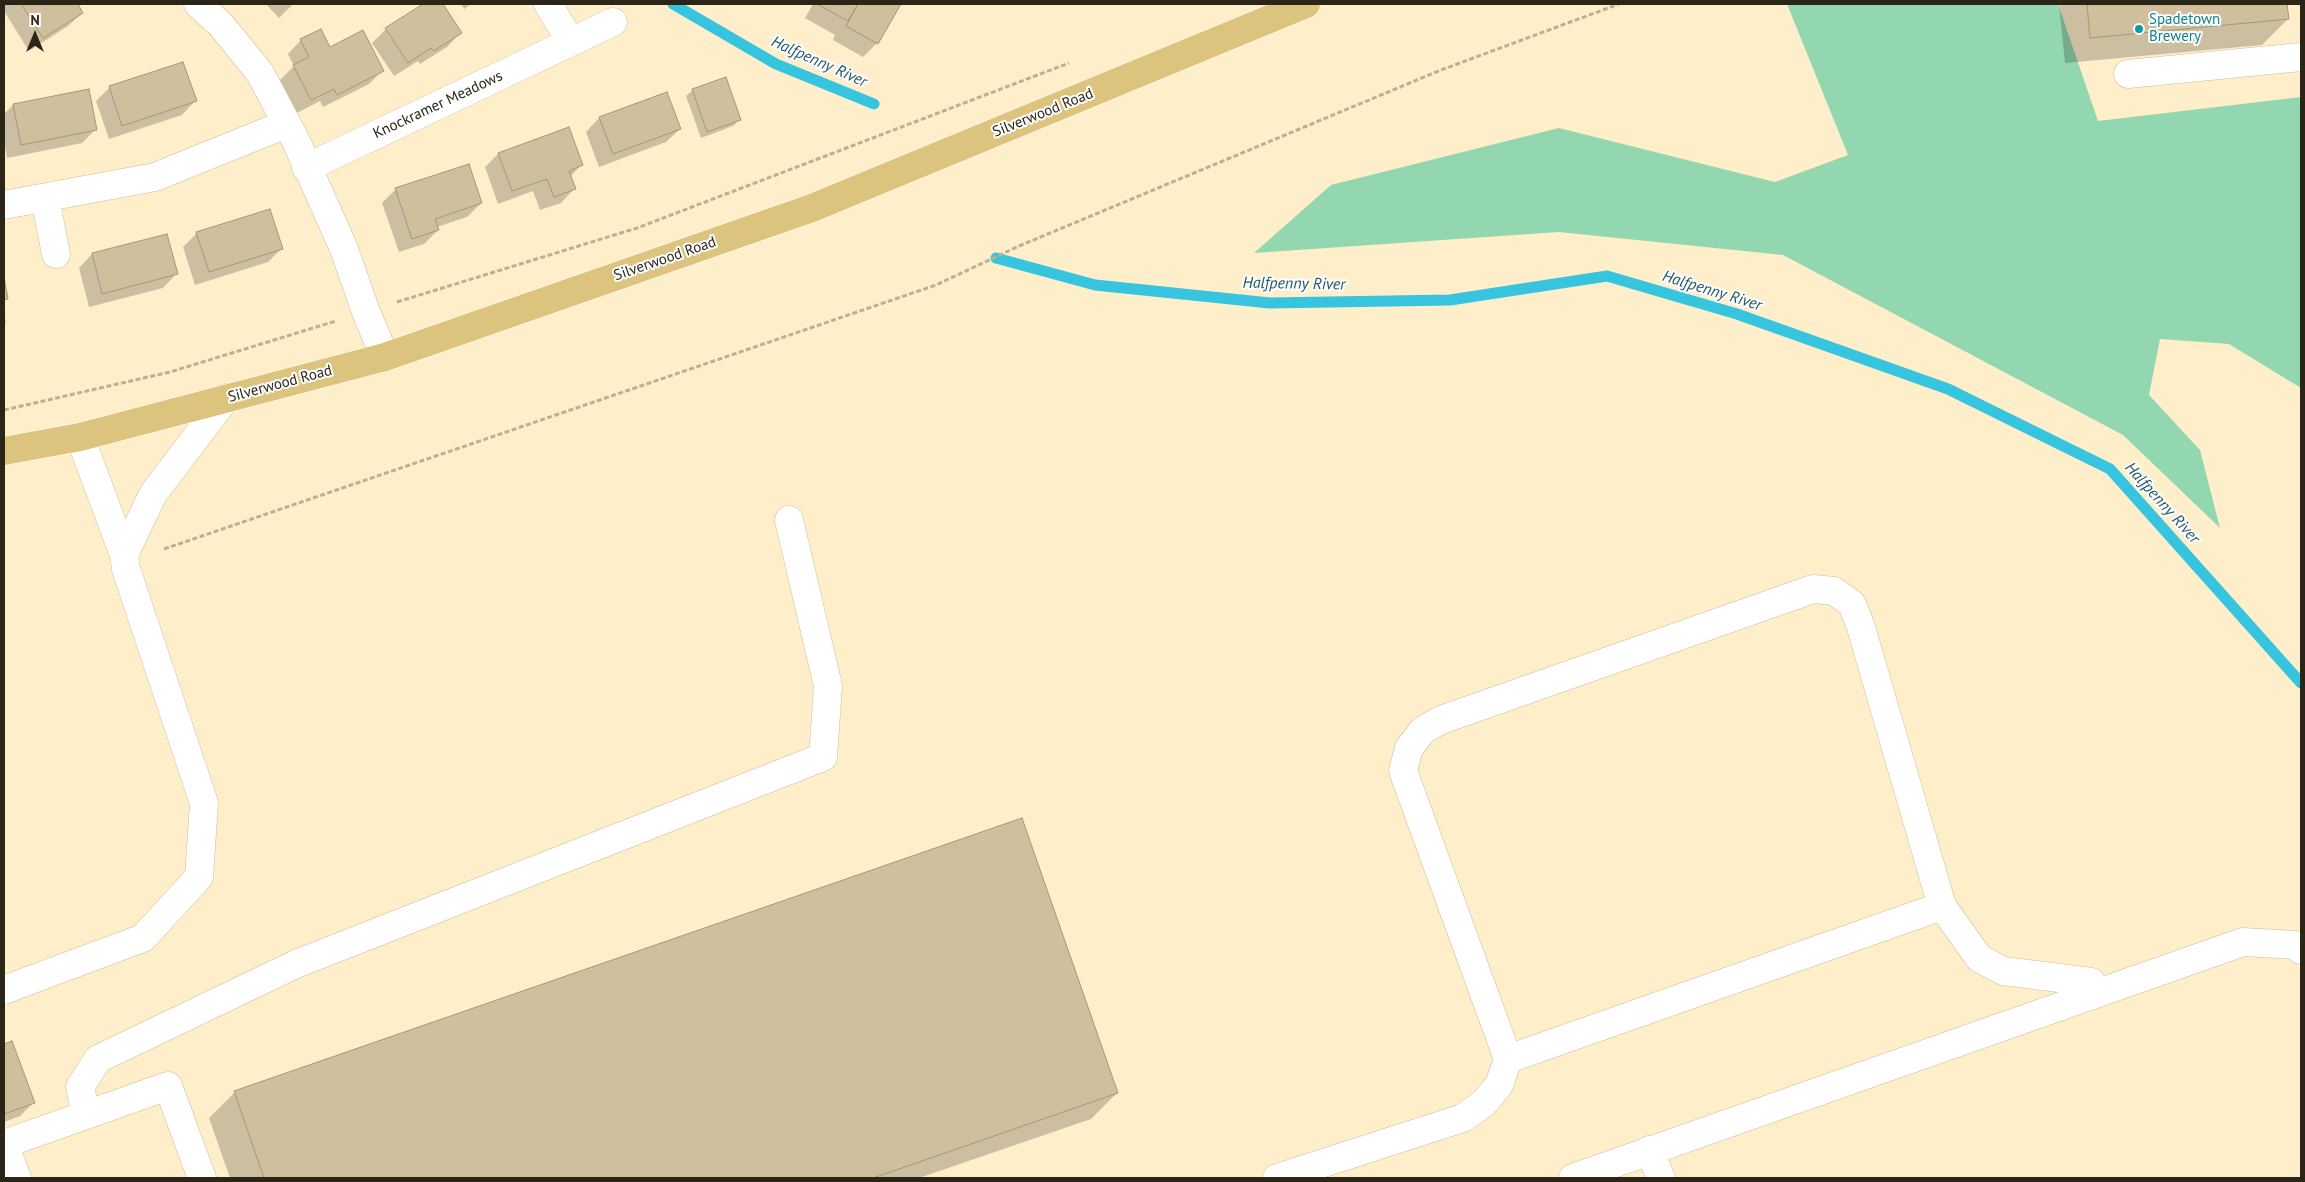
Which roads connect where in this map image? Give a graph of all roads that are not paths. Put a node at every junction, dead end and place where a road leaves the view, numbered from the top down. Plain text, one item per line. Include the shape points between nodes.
1 (198, 4) edge
2 (548, 4) edge
3 (1306, 4) edge
4 (1278, 10) edge
5 (613, 22) dead end
6 (570, 42) junction
7 (2301, 57) edge
8 (2128, 74) dead end
9 (286, 124) junction
10 (306, 168) junction
11 (45, 198) junction
12 (4, 205) edge
13 (56, 254) dead end
14 (385, 357) junction
15 (226, 398) junction
16 (80, 437) junction
17 (4, 451) edge
18 (789, 520) dead end
19 (125, 562) junction
20 (1942, 906) junction
21 (2301, 950) edge
22 (4, 990) edge
23 (2094, 994) junction
24 (1508, 1059) junction
25 (86, 1115) junction
26 (1649, 1150) junction
27 (17, 1178) edge
28 (202, 1178) edge
29 (1277, 1178) edge
30 (1573, 1178) edge
31 (1661, 1178) edge

1 - 9 street via 222,25 260,73
2 - 6 street
3 - 4 main road, Silverwood Road
4 - 14 main road, Silverwood Road via 812,208
5 - 6 street, Knockramer Meadows
6 - 10 street, Knockramer Meadows
7 - 8 street
9 - 10 street
9 - 11 street via 155,177
10 - 14 street via 344,249
11 - 12 street
11 - 13 street
14 - 15 main road, Silverwood Road
15 - 16 main road, Silverwood Road
15 - 19 street via 153,494
16 - 17 main road, Silverwood Road
16 - 19 street
18 - 25 street via 828,686 823,757 296,964 98,1059 80,1087
19 - 22 street via 204,803 199,877 143,938
20 - 23 street via 1979,958 2003,971 2091,982
20 - 24 street
20 - 24 street via 1860,624 1852,604 1834,591 1813,589 1441,720 1423,730 1409,748 1403,771
21 - 23 street via 2296,946 2243,942
23 - 26 street
24 - 29 street via 1499,1085 1484,1103 1463,1118
25 - 27 street via 4,1144
25 - 28 street via 168,1086
26 - 30 street
26 - 31 street

